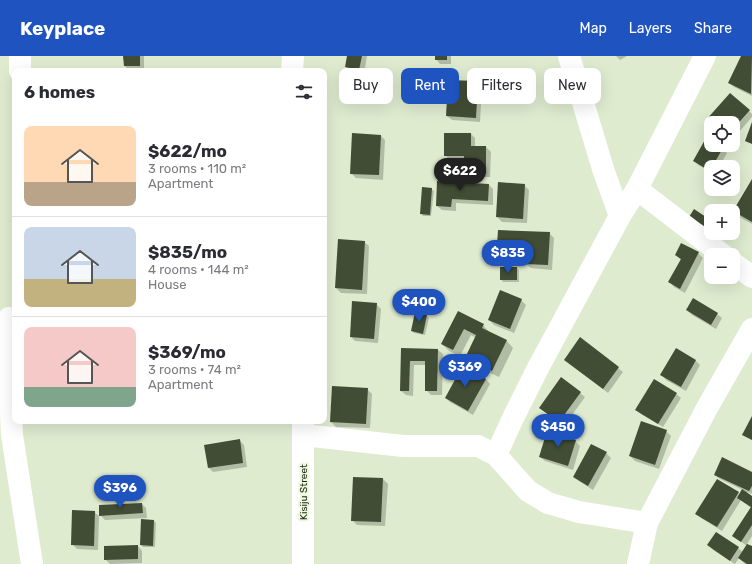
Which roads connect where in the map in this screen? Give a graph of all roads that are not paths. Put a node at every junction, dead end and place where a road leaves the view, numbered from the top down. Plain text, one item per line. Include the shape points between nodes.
1 (20, 56) edge
2 (293, 56) edge
3 (569, 56) edge
4 (705, 56) edge
5 (20, 68) edge
6 (292, 68) edge
7 (637, 188) junction
8 (620, 216) junction
9 (714, 248) edge
10 (740, 268) edge
11 (752, 277) edge
12 (8, 317) edge
13 (751, 335) edge
14 (303, 428) edge
15 (496, 455) junction
16 (647, 523) junction
17 (32, 564) edge
18 (304, 564) edge
19 (638, 564) edge

1 - 5 street
2 - 6 street
3 - 8 street
4 - 7 street
7 - 8 street
7 - 9 street
8 - 15 street via 538,368
10 - 11 street
12 - 17 street via 12,435
13 - 16 street via 707,408
14 - 15 street via 403,446 478,446
14 - 18 street, Kisiju Street
15 - 16 street via 528,491 548,503 579,512
16 - 19 street

